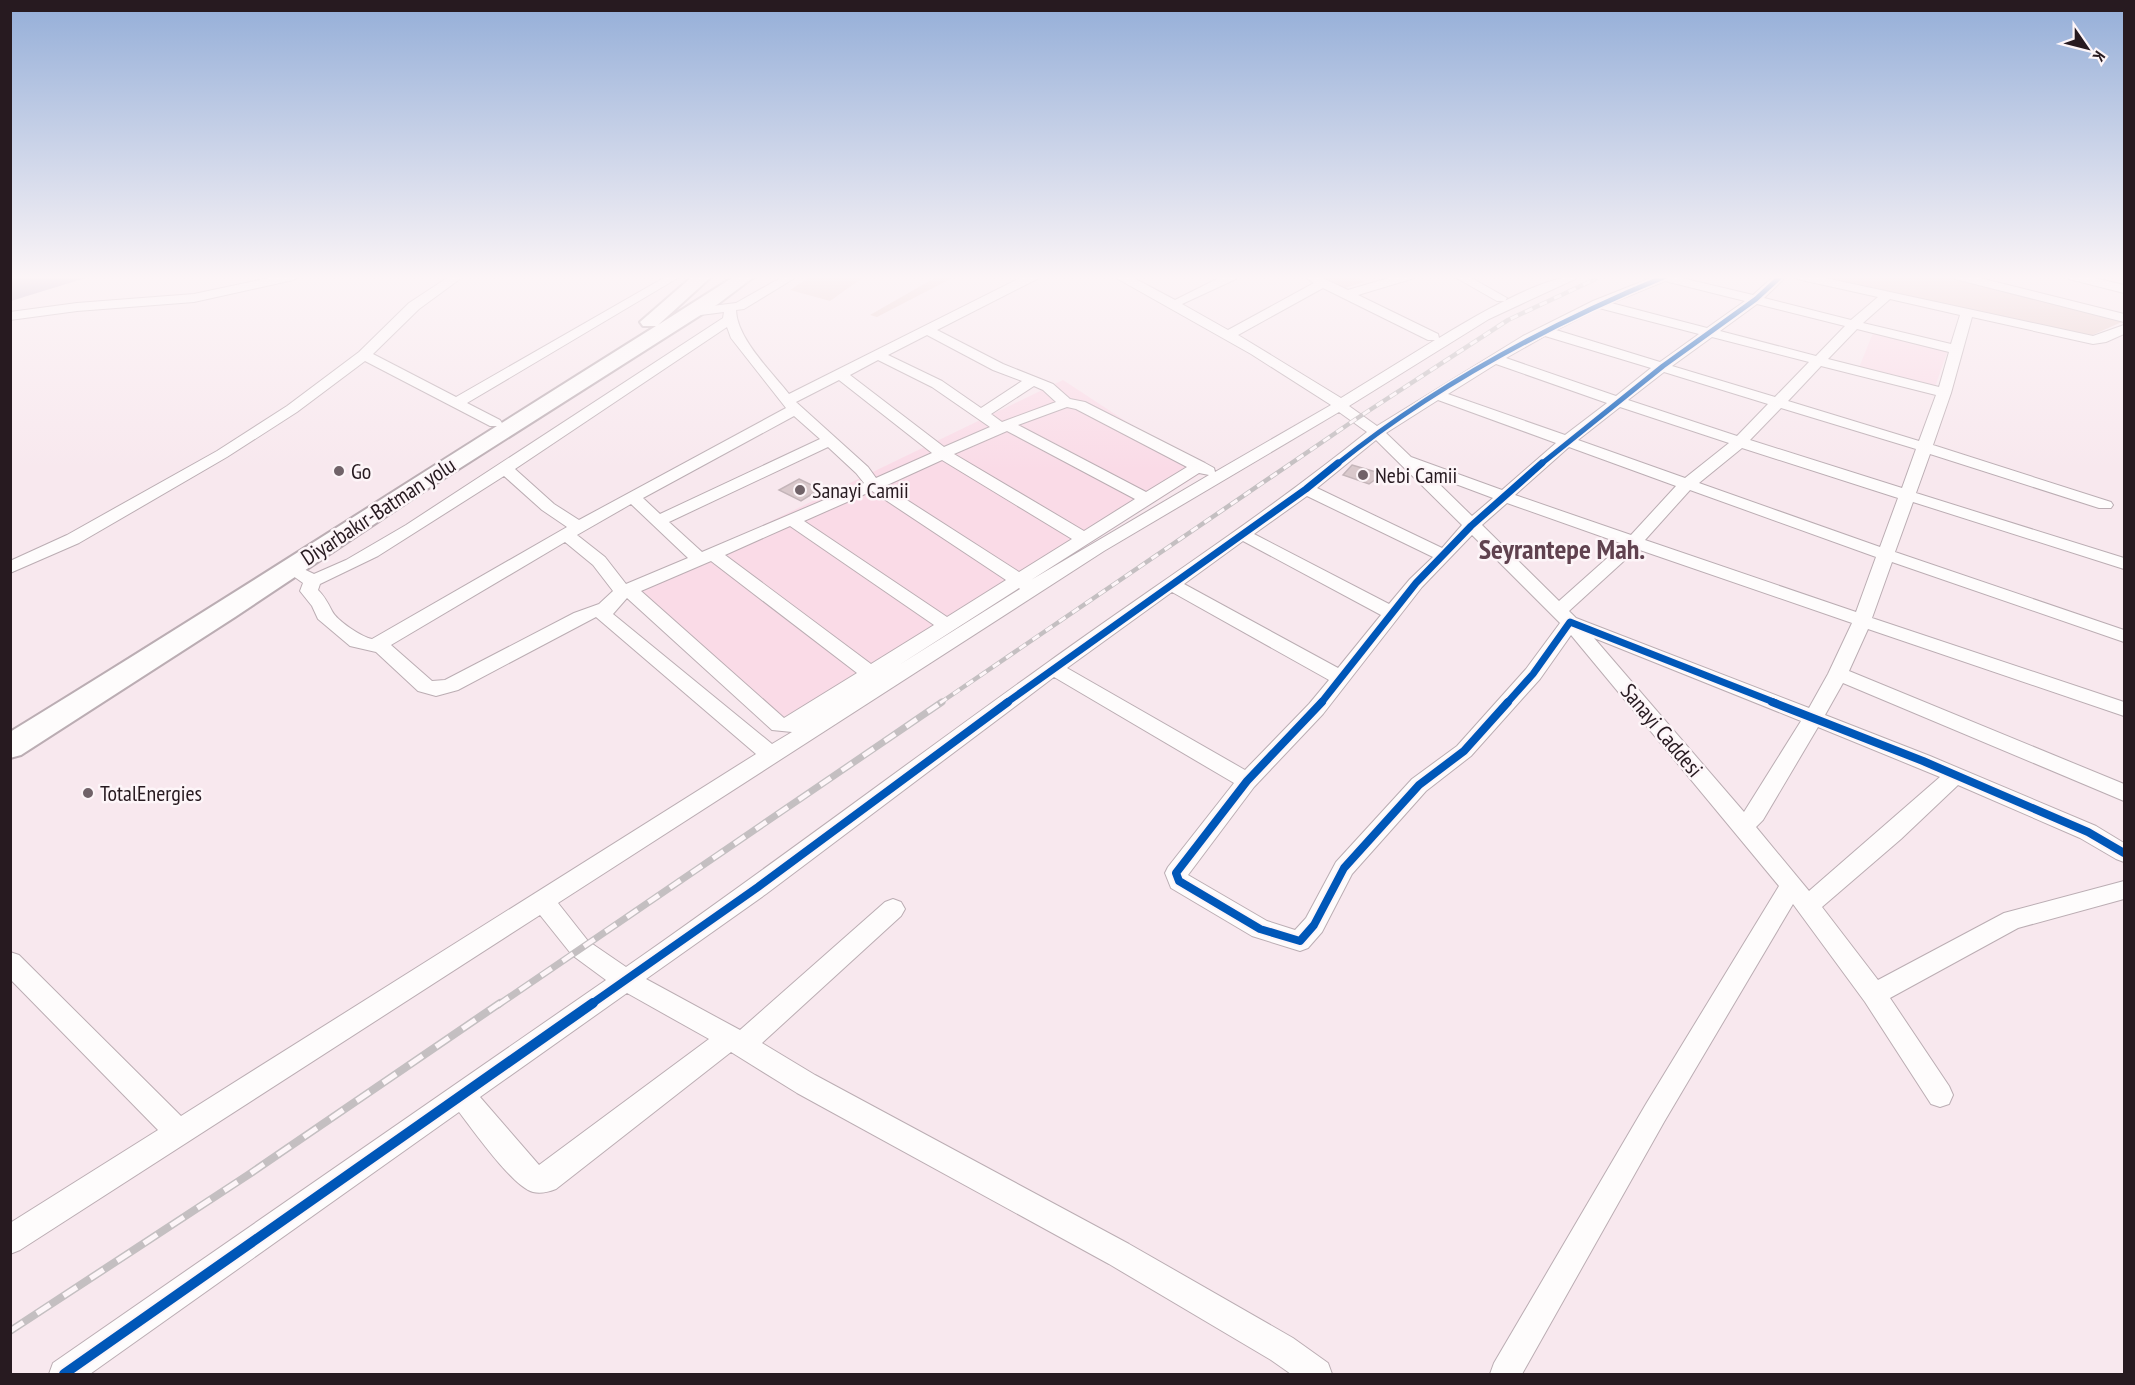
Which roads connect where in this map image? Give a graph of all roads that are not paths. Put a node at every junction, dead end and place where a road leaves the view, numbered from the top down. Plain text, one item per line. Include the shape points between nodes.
1 (379, 341) edge
2 (562, 341) edge
3 (625, 341) edge
4 (647, 341) edge
5 (691, 341) edge
6 (741, 341) edge
7 (907, 341) edge
8 (948, 341) edge
9 (1244, 341) edge
10 (1427, 341) edge
11 (1442, 341) edge
12 (1527, 341) edge
13 (1577, 341) edge
14 (1699, 341) edge
15 (1735, 341) edge
16 (1838, 341) edge
17 (1918, 341) edge
18 (1960, 341) edge
19 (1957, 350) junction
20 (364, 355) junction
21 (878, 355) junction
22 (1494, 359) junction
23 (1817, 362) junction
24 (1663, 366) junction
25 (840, 374) junction
26 (1032, 381) junction
27 (1944, 393) junction
28 (1437, 395) junction
29 (1343, 398) junction
30 (1619, 401) junction
31 (1778, 402) junction
32 (456, 403) junction
33 (1066, 403) junction
34 (792, 405) junction
35 (982, 414) junction
36 (495, 423) junction
37 (1004, 427) junction
38 (1377, 432) junction
39 (830, 440) junction
40 (1566, 442) junction
41 (1740, 442) junction
42 (1924, 447) junction
43 (943, 454) junction
44 (1401, 458) junction
45 (1199, 466) junction
46 (505, 469) junction
47 (1219, 477) junction
48 (1687, 484) junction
49 (873, 485) junction
50 (1306, 489) junction
51 (1908, 495) junction
52 (1502, 496) junction
53 (632, 497) junction
54 (1147, 499) junction
55 (2105, 505) dead end
56 (792, 520) junction
57 (658, 521) junction
58 (1471, 526) junction
59 (574, 532) junction
60 (1242, 534) junction
61 (1085, 539) junction
62 (1634, 542) junction
63 (1887, 555) junction
64 (707, 556) junction
65 (1444, 556) junction
66 (2124, 564) edge
67 (10, 568) edge
68 (291, 568) junction
69 (314, 581) junction
70 (1027, 584) junction
71 (1170, 584) junction
72 (626, 591) junction
73 (604, 610) junction
74 (1392, 613) junction
75 (1564, 616) junction
76 (1862, 621) junction
77 (947, 626) junction
78 (2124, 636) edge
79 (376, 645) junction
80 (1053, 668) junction
81 (871, 674) junction
82 (1838, 674) junction
83 (1341, 678) junction
84 (2124, 709) edge
85 (1814, 716) junction
86 (10, 727) edge
87 (10, 747) edge
88 (771, 755) junction
89 (1955, 775) junction
90 (1247, 781) junction
91 (2124, 793) edge
92 (1743, 826) junction
93 (2124, 853) edge
94 (2124, 890) edge
95 (1799, 896) junction
96 (543, 901) junction
97 (893, 909) dead end
98 (10, 962) edge
99 (624, 980) junction
100 (1874, 994) junction
101 (736, 1041) junction
102 (461, 1095) junction
103 (1941, 1095) dead end
104 (179, 1133) junction
105 (10, 1240) edge
106 (64, 1374) edge
107 (1317, 1374) edge
108 (1505, 1374) edge

1 - 20 street
2 - 32 street
3 - 36 highway, Diyarbakır-Batman yolu
4 - 68 highway, Diyarbakır-Batman yolu
5 - 46 street
6 - 34 street
7 - 21 street
8 - 26 street
9 - 29 street, Sanayi Caddesi
10 - 29 street
11 - 29 street
12 - 22 street
13 - 24 street
14 - 24 street
15 - 23 street
16 - 23 street
17 - 19 street
18 - 19 street
19 - 27 street
20 - 32 street
20 - 67 street via 292,409 222,454 73,539
21 - 25 street
21 - 35 street via 937,384
22 - 28 street
22 - 30 street
23 - 27 street
23 - 31 street
24 - 30 street
24 - 31 street
25 - 34 street
25 - 43 street
26 - 33 street via 1053,390
26 - 35 street
27 - 42 street
28 - 38 street
28 - 40 street
29 - 38 street, Sanayi Caddesi
29 - 47 street
30 - 40 street
30 - 41 street
31 - 41 street
31 - 42 street
32 - 36 street
33 - 37 street
33 - 45 street via 1075,403
34 - 39 street
34 - 53 street
35 - 37 street
36 - 86 highway, Diyarbakır-Batman yolu
37 - 43 street
37 - 54 street
38 - 44 street, Sanayi Caddesi
38 - 50 street
39 - 49 street
39 - 57 street
40 - 48 street
40 - 52 street
41 - 48 street
41 - 51 street
42 - 51 street
42 - 55 street
43 - 49 street
43 - 61 street
44 - 52 street
44 - 58 street, Sanayi Caddesi
45 - 47 street
45 - 54 street
46 - 59 street
46 - 69 street via 408,530
47 - 70 street
48 - 62 street
48 - 63 street
49 - 56 street
49 - 70 street
50 - 60 street
50 - 65 street
51 - 63 street
51 - 66 street
52 - 58 street
52 - 62 street
53 - 57 street
53 - 59 street
54 - 61 street
56 - 64 street
56 - 77 street
57 - 64 street
58 - 65 street
58 - 75 street, Sanayi Caddesi
59 - 72 street
59 - 79 street
60 - 71 street
60 - 74 street
61 - 70 street
62 - 75 street
62 - 76 street
63 - 76 street
63 - 78 street
64 - 72 street
64 - 81 street
65 - 74 street
68 - 69 street
68 - 87 highway, Diyarbakır-Batman yolu
69 - 79 street via 309,591 321,604 324,615 357,642
70 - 77 street
70 - 88 street
71 - 80 street
71 - 83 street
72 - 73 street
72 - 81 street via 782,726
73 - 79 street via 580,617 441,689 425,686
73 - 88 street via 604,616
74 - 83 street
75 - 85 street
75 - 90 street via 1533,674 1464,751 1419,785 1344,868 1314,925 1300,940 1260,929 1179,881 1176,873
75 - 92 street, Sanayi Caddesi
76 - 82 street
76 - 84 street
77 - 81 street
80 - 90 street
80 - 99 street via 758,887
82 - 85 street
82 - 91 street
83 - 90 street
85 - 89 street
85 - 92 street via 1755,814
88 - 96 street
89 - 93 street via 2088,832
89 - 95 street via 1893,833
92 - 95 street, Sanayi Caddesi
94 - 100 street via 2012,920
95 - 100 street, Sanayi Caddesi
95 - 108 street via 1655,1113
96 - 99 street via 580,948
96 - 104 street
97 - 101 street
98 - 104 street
99 - 101 street
99 - 102 street
100 - 103 street, Sanayi Caddesi
101 - 102 street via 546,1179 534,1179 519,1165
101 - 107 street via 807,1084 1119,1254 1282,1349
102 - 106 street
104 - 105 street

